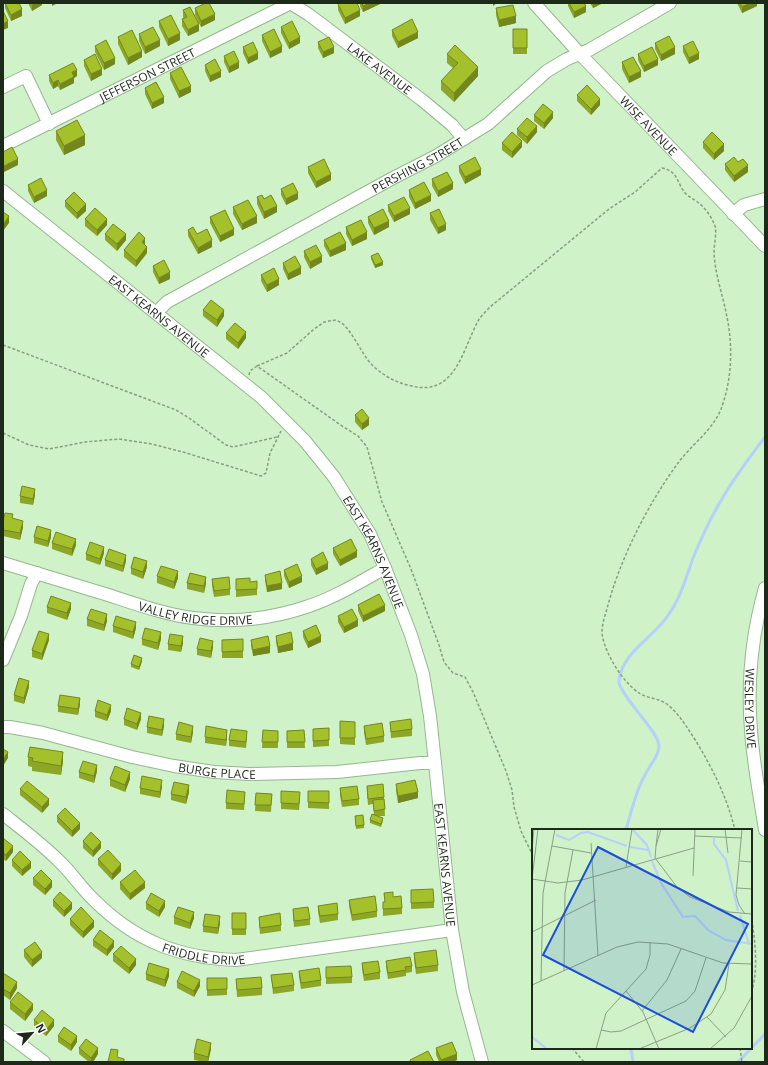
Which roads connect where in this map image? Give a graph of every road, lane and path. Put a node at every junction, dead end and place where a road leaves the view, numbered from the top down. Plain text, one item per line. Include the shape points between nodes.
1 (290, 3) edge
2 (534, 3) edge
3 (670, 3) edge
4 (580, 54) junction
5 (3, 87) edge
6 (49, 124) junction
7 (464, 139) junction
8 (3, 146) edge
9 (3, 191) edge
10 (765, 198) edge
11 (733, 214) junction
12 (765, 246) edge
13 (156, 313) junction
14 (3, 345) edge
15 (257, 366) junction
16 (248, 378) dead end
17 (281, 430) dead end
18 (3, 433) edge
19 (277, 436) junction
20 (3, 563) edge
21 (385, 568) junction
22 (37, 573) junction
23 (765, 588) edge
24 (3, 660) edge
25 (3, 727) edge
26 (435, 763) junction
27 (3, 814) edge
28 (735, 829) edge
29 (765, 830) edge
30 (532, 854) edge
31 (752, 921) edge
32 (452, 930) junction
33 (752, 990) edge
34 (3, 1031) edge
35 (573, 1049) edge
36 (740, 1049) edge
37 (44, 1062) edge
38 (482, 1062) edge
39 (584, 1062) edge
40 (742, 1062) edge

1 - 6 street, JEFFERSON STREET
1 - 7 street, LAKE AVENUE via 422,100 452,125
2 - 4 street, WISE AVENUE
3 - 4 street, PERSHING STREET
4 - 7 street, PERSHING STREET via 547,71 488,124
4 - 11 street, WISE AVENUE
5 - 6 street via 26,76
6 - 8 street, JEFFERSON STREET
7 - 13 street, PERSHING STREET via 167,302
9 - 13 street, EAST KEARNS AVENUE
10 - 11 street via 744,206
11 - 12 street, WISE AVENUE
13 - 21 street, EAST KEARNS AVENUE via 261,397 305,441 349,499 370,534
14 - 19 path via 176,410 226,445 233,447
15 - 16 path via 250,371
15 - 28 path via 286,354 324,322 336,320 346,326 371,363 384,376 417,388 437,386 449,377 456,367 479,319 490,307 609,209 635,192 654,173 662,168 670,170 687,195 710,214 715,228 714,252 728,319 731,352 729,379 721,410 711,426 678,463 652,503 627,551 602,625 603,639 616,668 626,681 640,693 666,703 682,720 718,782
15 - 30 path via 358,436 367,447 382,502 411,569 444,662 453,673 465,677 473,692 506,771 521,831
17 - 19 path
18 - 19 path via 29,445 49,449 85,442 119,440 152,444 261,476 266,473
20 - 22 street, VALLEY RIDGE DRIVE
21 - 22 street, VALLEY RIDGE DRIVE via 341,593 308,607 241,620 192,618
21 - 26 street, EAST KEARNS AVENUE via 423,674
22 - 24 street
23 - 29 street, WESLEY DRIVE via 751,661 749,698
25 - 26 street, BURGE PLACE via 43,733 132,757 214,772 336,772
26 - 32 street, EAST KEARNS AVENUE
27 - 32 street, FRIDDLE DRIVE via 60,862 93,900 116,920 172,951 213,960 236,960
31 - 33 path via 755,980
32 - 38 street, EAST KEARNS AVENUE via 463,992
34 - 37 street
35 - 39 path
36 - 40 path

